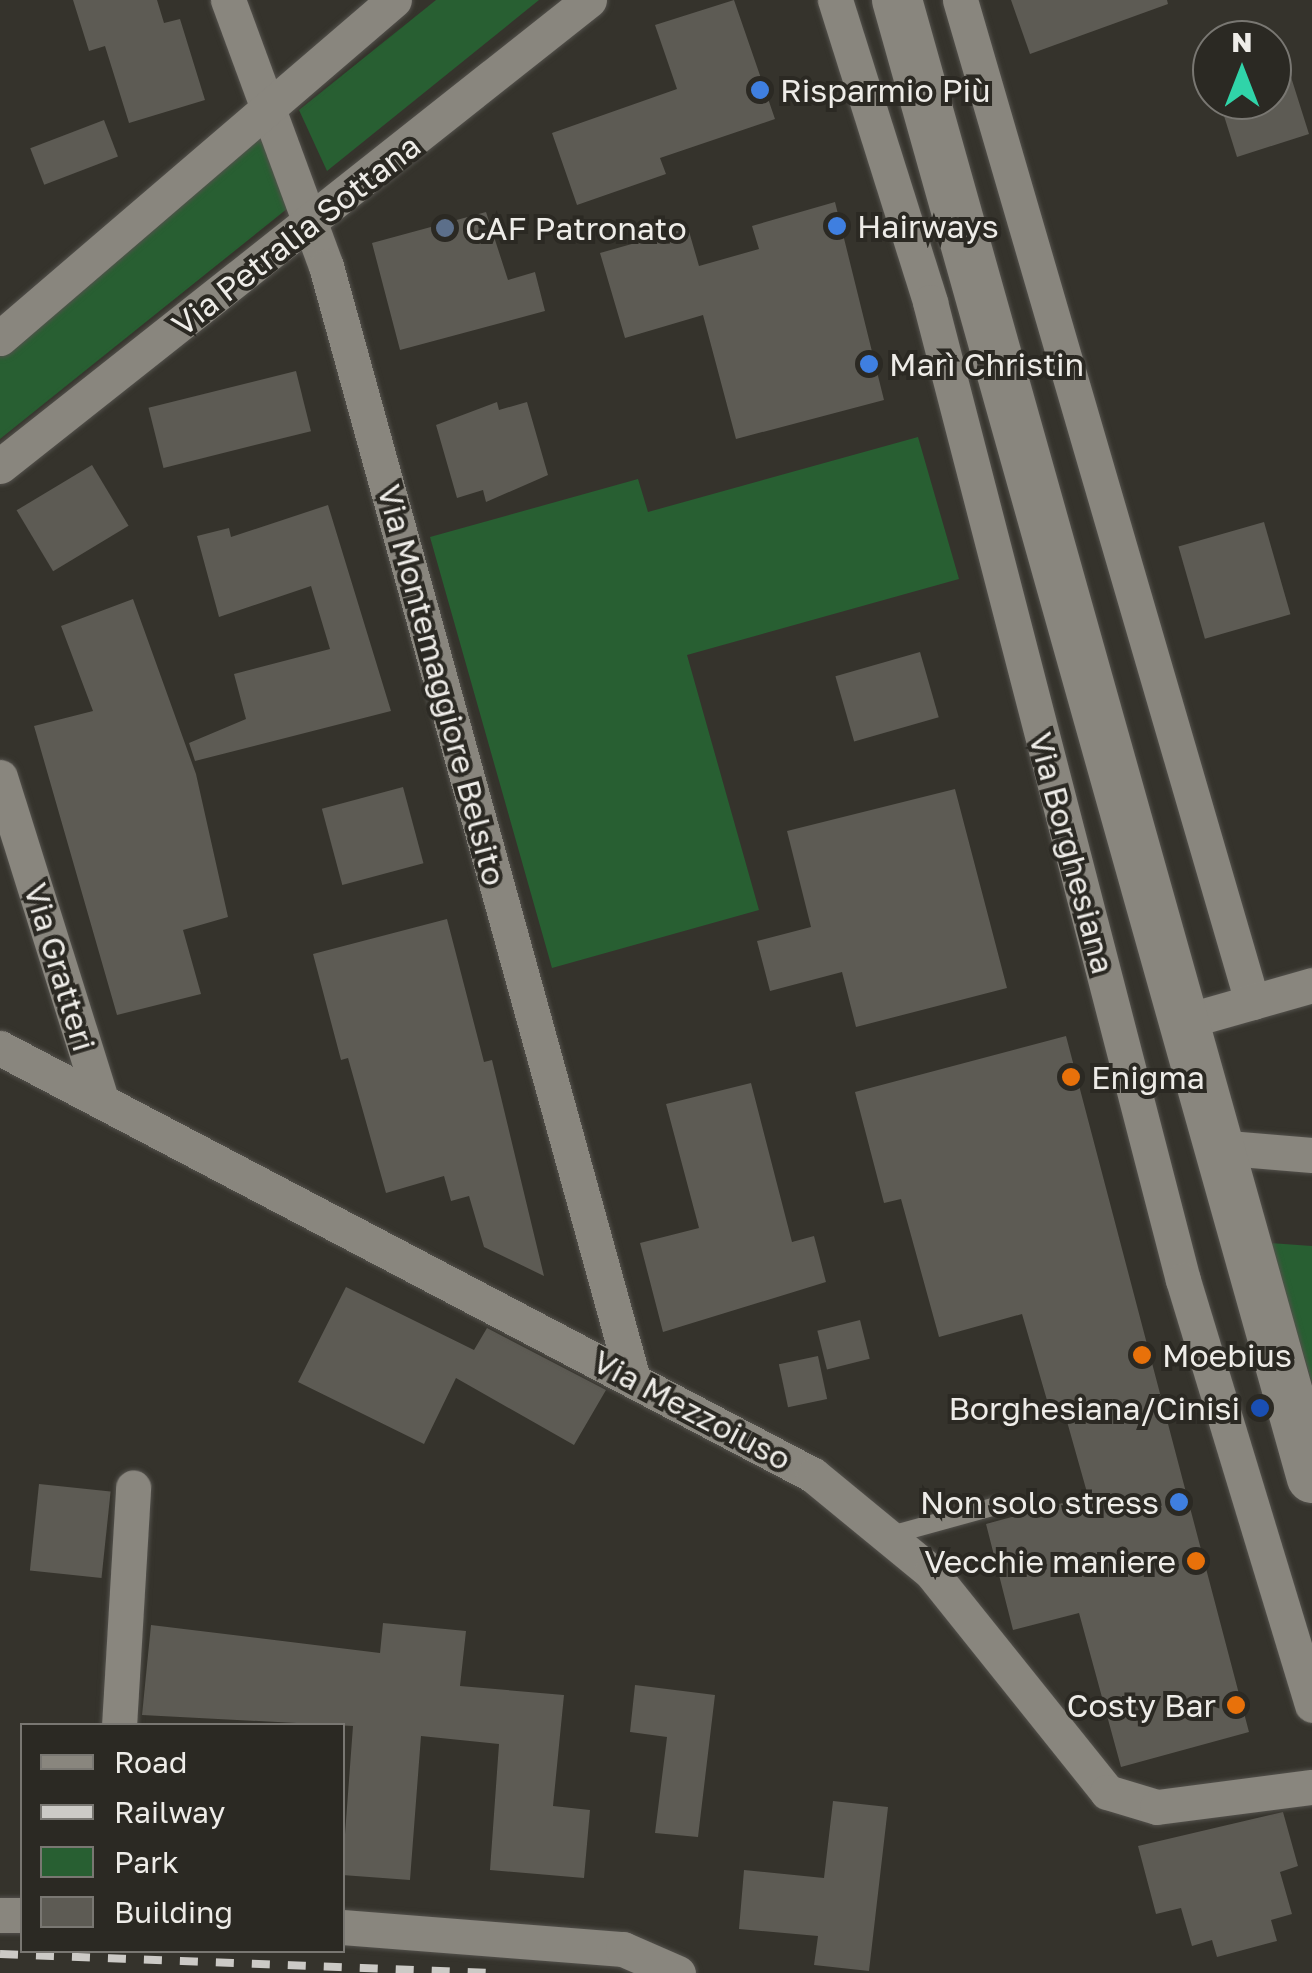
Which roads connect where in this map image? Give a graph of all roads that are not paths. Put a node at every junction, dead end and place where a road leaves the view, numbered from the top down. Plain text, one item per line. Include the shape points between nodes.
1 (228, 0) edge
2 (394, 0) edge
3 (589, 0) edge
4 (835, 0) edge
5 (897, 0) edge
6 (960, 0) edge
7 (262, 107) junction
8 (313, 224) junction
9 (0, 338) edge
10 (0, 466) edge
11 (0, 778) edge
12 (1312, 985) edge
13 (1252, 1002) junction
14 (1180, 1022) junction
15 (0, 1048) edge
16 (101, 1099) junction
17 (1216, 1147) junction
18 (1312, 1155) edge
19 (634, 1378) junction
20 (1312, 1478) edge
21 (133, 1486) dead end
22 (996, 1506) dead end
23 (891, 1536) junction
24 (1299, 1597) edge
25 (1312, 1704) edge
26 (119, 1723) edge
27 (1312, 1787) edge
28 (345, 1928) edge
29 (678, 1973) edge

1 - 7 street, Via Montemaggiore Belsito
2 - 7 street
3 - 8 street, Via Petralia Sottana
4 - 24 street, Via Borghesiana via 930,302 1188,1299
5 - 14 street, Via Borghesiana via 960,202
6 - 13 street
7 - 8 street, Via Montemaggiore Belsito
7 - 9 street
8 - 10 street, Via Petralia Sottana
8 - 19 street, Via Montemaggiore Belsito
11 - 16 street, Via Gratteri
12 - 13 street
13 - 14 street
14 - 17 street, Via Borghesiana
15 - 16 street, Via Mezzoiuso
16 - 19 street, Via Mezzoiuso
17 - 18 street
17 - 20 street, Via Borghesiana
19 - 23 street, Via Mezzoiuso via 813,1476
21 - 26 street
22 - 23 lane
23 - 27 street, Via Mezzoiuso via 951,1594 1106,1792 1157,1807
24 - 25 street, Via Borghesiana
28 - 29 street via 623,1949

